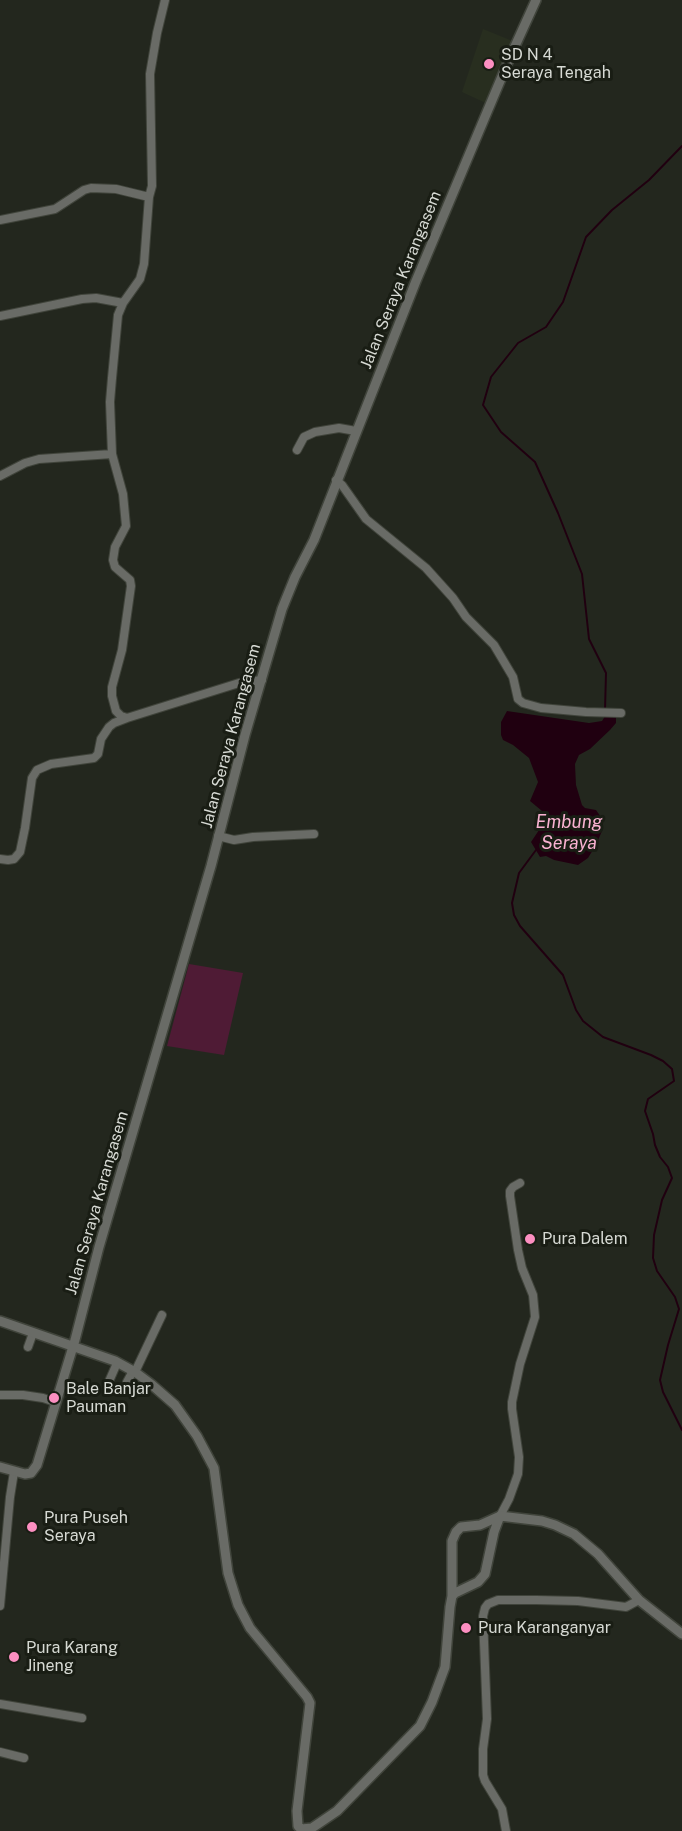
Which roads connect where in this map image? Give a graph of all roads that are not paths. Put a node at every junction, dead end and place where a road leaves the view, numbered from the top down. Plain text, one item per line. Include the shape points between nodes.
1 (165, 0) edge
2 (536, 0) edge
3 (149, 197) junction
4 (0, 220) edge
5 (123, 303) junction
6 (0, 316) edge
7 (356, 430) junction
8 (297, 450) dead end
9 (112, 454) junction
10 (0, 476) edge
11 (336, 480) junction
12 (262, 680) junction
13 (621, 713) dead end
14 (127, 718) junction
15 (314, 834) dead end
16 (218, 836) junction
17 (0, 859) edge
18 (520, 1183) dead end
19 (162, 1314) dead end
20 (0, 1322) edge
21 (33, 1333) junction
22 (73, 1346) junction
23 (28, 1347) dead end
24 (117, 1363) junction
25 (134, 1371) junction
26 (127, 1382) dead end
27 (115, 1389) dead end
28 (0, 1395) edge
29 (55, 1402) junction
30 (0, 1467) edge
31 (14, 1472) junction
32 (500, 1516) junction
33 (452, 1596) junction
34 (639, 1600) junction
35 (0, 1606) edge
36 (682, 1634) edge
37 (0, 1704) edge
38 (82, 1718) dead end
39 (0, 1752) edge
40 (24, 1758) dead end
41 (506, 1831) edge

1 - 3 street via 150,74
2 - 7 street, Jalan Seraya Karangasem
3 - 4 street via 91,188 55,209
3 - 5 street via 142,273
5 - 6 street via 82,298
5 - 9 street via 116,325 111,378
7 - 8 street via 315,432 304,437
7 - 11 street, Jalan Seraya Karangasem
9 - 10 street via 39,459
9 - 14 street via 123,494 126,526 112,560 131,586 112,696 116,711
11 - 12 street, Jalan Seraya Karangasem via 282,609
11 - 13 street via 366,519 426,568 494,645 513,676 518,699 541,708
12 - 14 street via 239,683
12 - 16 street, Jalan Seraya Karangasem
14 - 17 street via 109,727 94,758 37,770 32,778 20,852 14,859
15 - 16 street via 234,840
16 - 22 street, Jalan Seraya Karangasem
18 - 32 street via 513,1187 510,1196 518,1250 534,1300 535,1317 512,1402 518,1474
19 - 25 street
20 - 21 street
21 - 22 street
21 - 23 street
22 - 24 street
22 - 29 street, Jalan Seraya Karangasem
24 - 25 street
24 - 27 street via 107,1386
25 - 26 street
25 - 33 street via 175,1405 214,1468 232,1588 250,1628 310,1703 297,1811 301,1829 312,1828 337,1811 420,1726 445,1667
28 - 29 street
29 - 31 street, Jalan Seraya Karangasem via 34,1470 25,1474
30 - 31 street
31 - 35 street
32 - 33 street via 485,1574
32 - 33 street via 456,1532 452,1541
32 - 34 street via 542,1521 567,1529 588,1545
34 - 36 street
34 - 41 street via 626,1607 578,1601 498,1600 485,1608 487,1719 483,1775 504,1814
37 - 38 street
39 - 40 street

